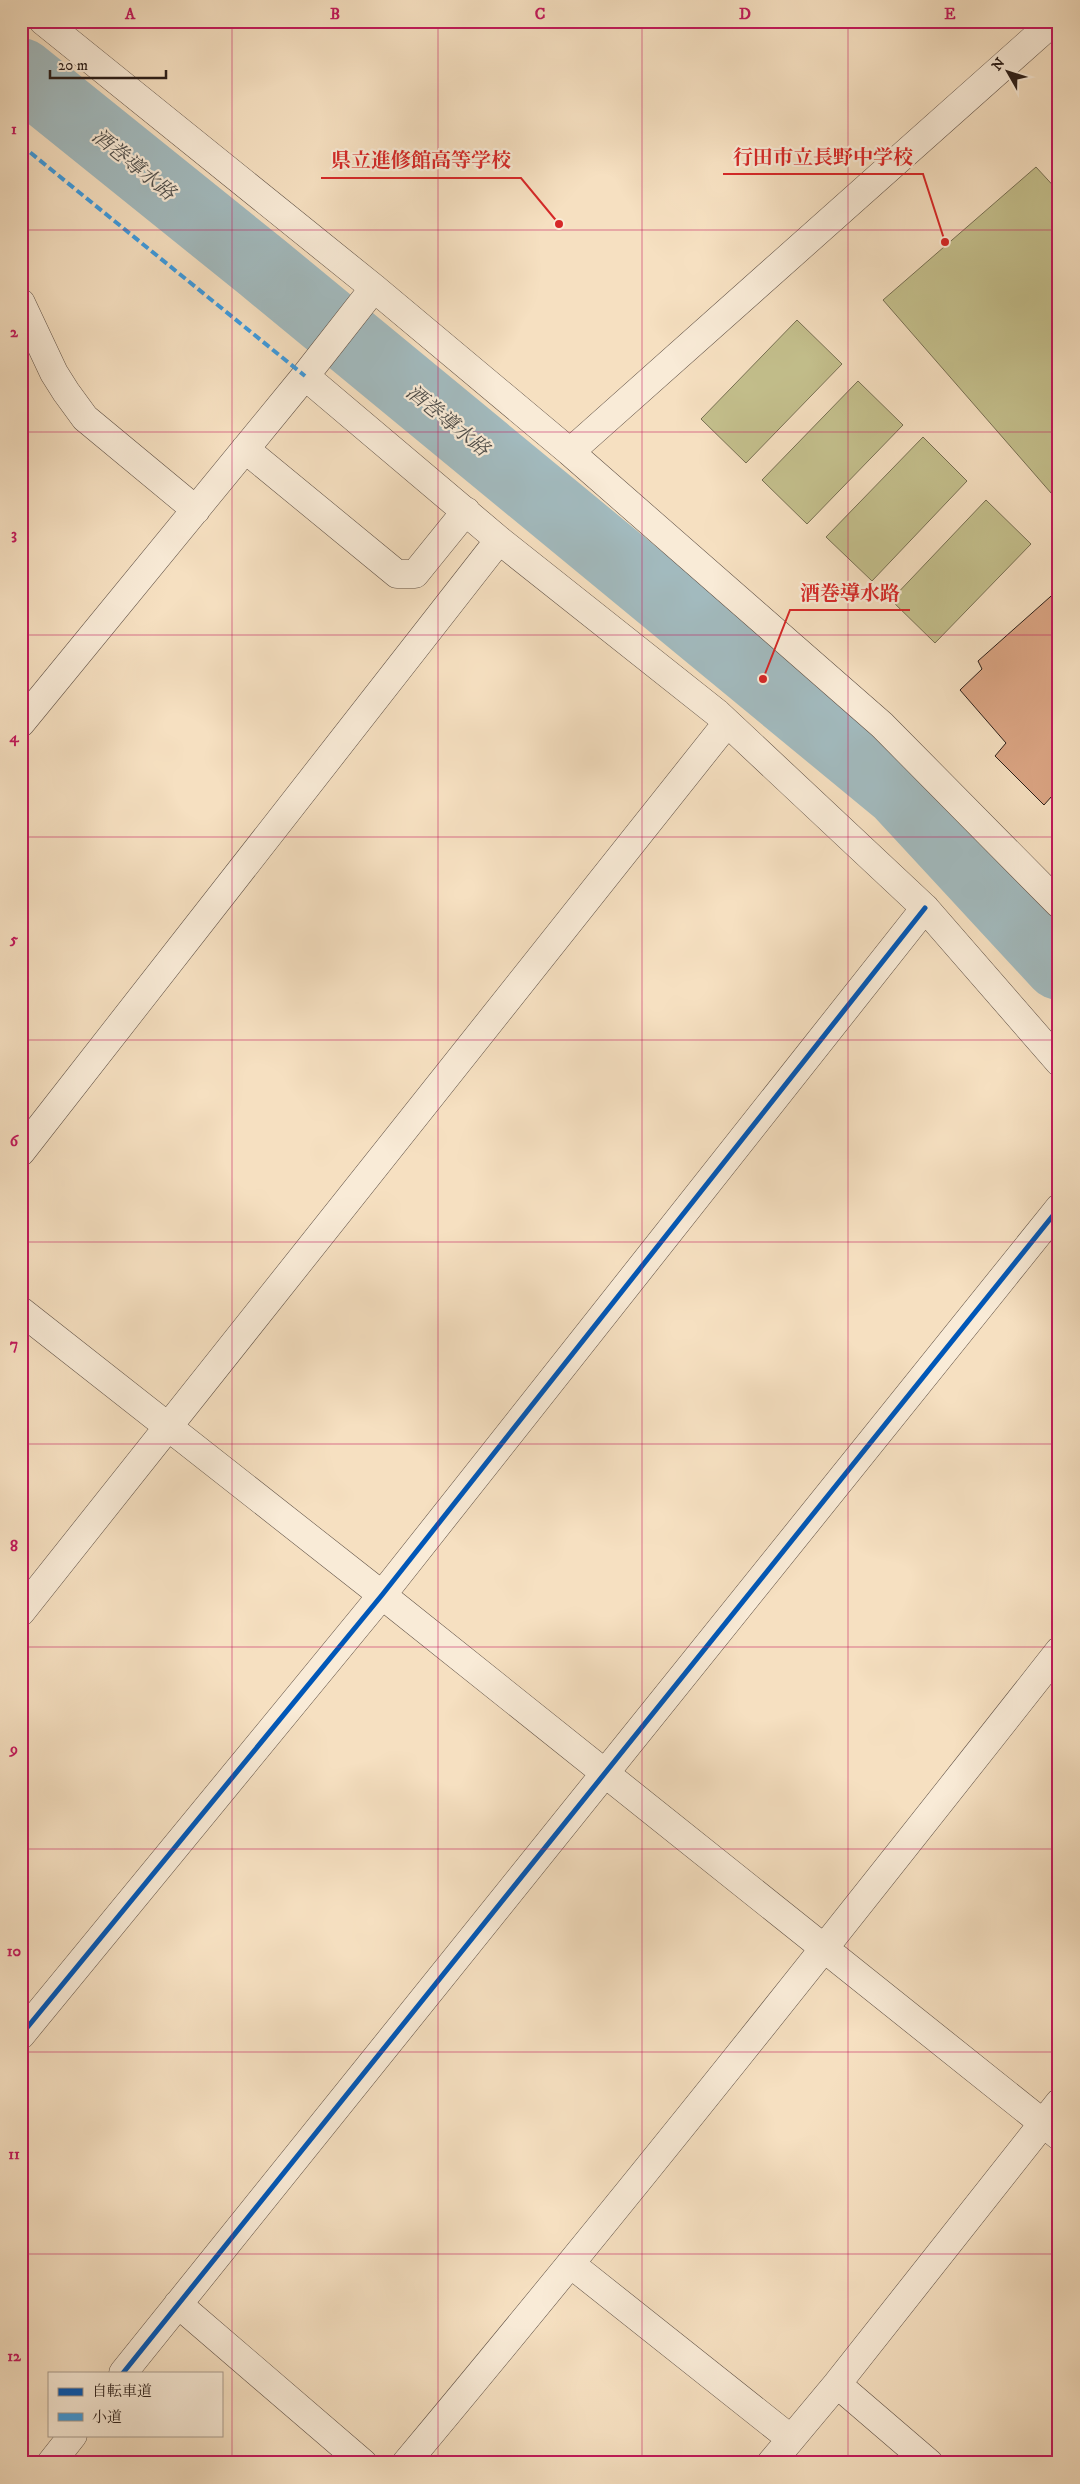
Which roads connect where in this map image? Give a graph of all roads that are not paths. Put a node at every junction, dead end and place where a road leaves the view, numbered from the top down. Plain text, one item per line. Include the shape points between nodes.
1 (43, 21) edge
2 (1054, 21) edge
3 (374, 288) junction
4 (21, 304) edge
5 (313, 366) junction
6 (245, 449) junction
7 (570, 452) junction
8 (196, 510) junction
9 (466, 511) junction
10 (499, 540) junction
11 (21, 723) edge
12 (727, 723) junction
13 (1059, 904) edge
14 (924, 908) junction
15 (1059, 1062) edge
16 (21, 1152) edge
17 (1059, 1208) edge
18 (21, 1311) edge
19 (168, 1426) junction
20 (382, 1595) junction
21 (21, 1612) edge
22 (1059, 1651) edge
23 (605, 1773) junction
24 (824, 1950) junction
25 (21, 2035) edge
26 (1054, 2121) edge
27 (572, 2265) junction
28 (178, 2304) junction
29 (124, 2372) edge
30 (837, 2384) junction
31 (72, 2436) edge
32 (791, 2439) junction
33 (51, 2463) edge
34 (363, 2463) edge
35 (406, 2463) edge
36 (771, 2463) edge
37 (929, 2463) edge

1 - 3 street
2 - 7 street
3 - 5 street
3 - 7 street
4 - 8 street via 54,373 86,418
5 - 6 street
5 - 9 street
6 - 8 street
6 - 9 street via 397,574 415,574
7 - 13 street via 882,725
8 - 11 street
9 - 10 street
10 - 12 street
10 - 16 street
12 - 14 street
12 - 19 street
14 - 15 street
14 - 20 street
17 - 23 street
18 - 19 street
19 - 20 street
19 - 21 street
20 - 23 street
20 - 25 street
22 - 24 street
23 - 24 street
23 - 28 street
24 - 26 street
24 - 27 street
26 - 30 street
27 - 32 street
27 - 35 street
28 - 29 street
28 - 34 street
30 - 32 street
30 - 37 street
31 - 33 street
32 - 36 street

